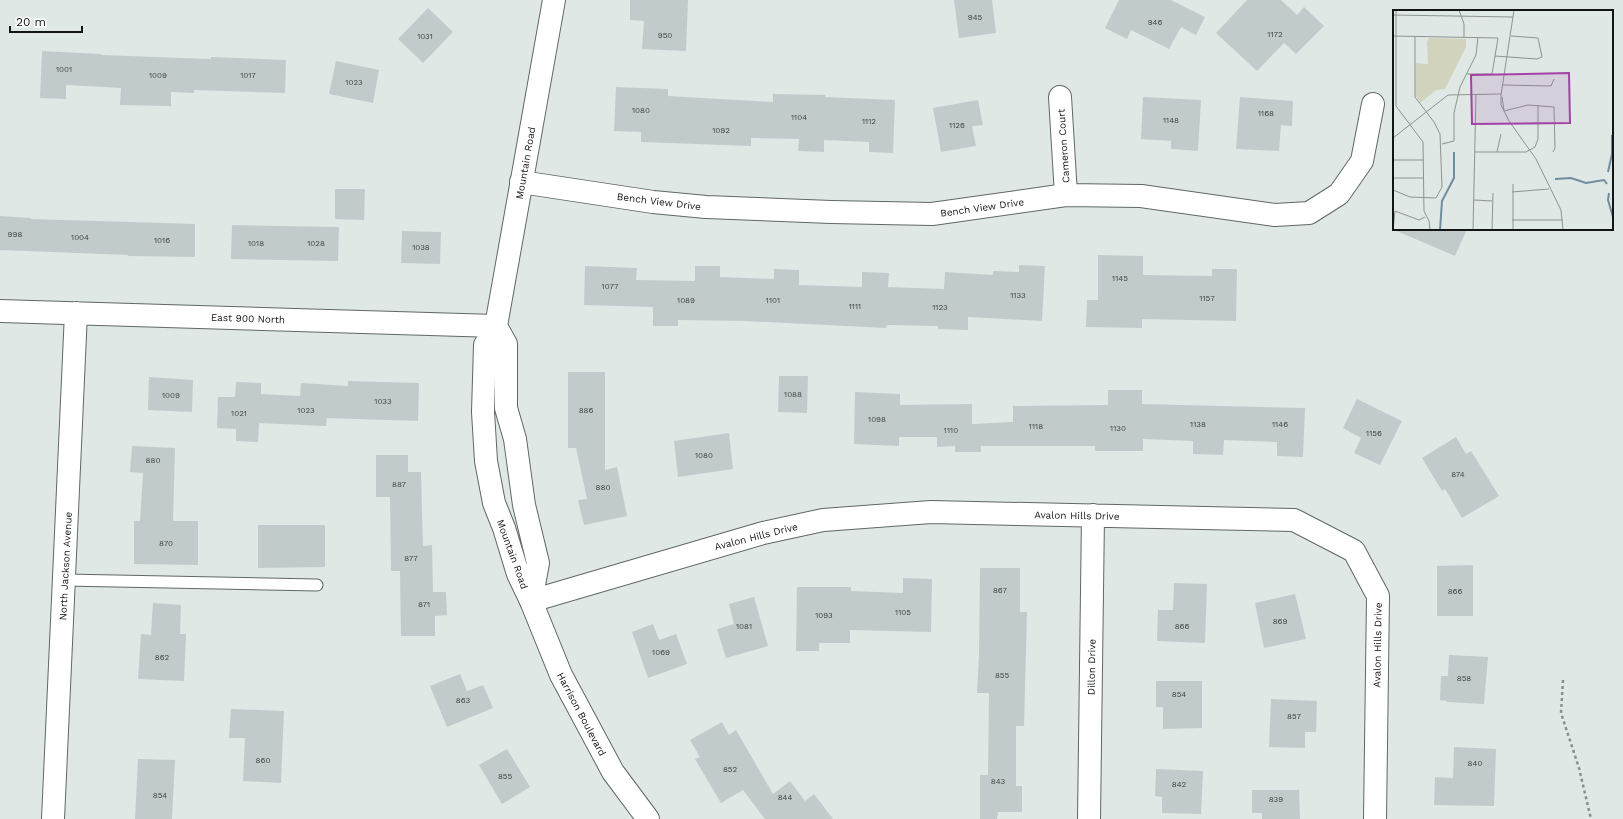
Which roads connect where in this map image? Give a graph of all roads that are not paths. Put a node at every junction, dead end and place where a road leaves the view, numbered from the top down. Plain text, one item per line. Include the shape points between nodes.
1 (554, 0) edge
2 (1060, 97) dead end
3 (1372, 104) dead end
4 (521, 182) junction
5 (1066, 195) junction
6 (0, 311) edge
7 (76, 313) junction
8 (496, 326) junction
9 (1093, 515) junction
10 (64, 580) junction
11 (317, 585) dead end
12 (531, 600) junction
13 (53, 819) edge
14 (648, 819) edge
15 (1089, 819) edge
16 (1375, 819) edge

1 - 4 street, Mountain Road
2 - 5 street, Cameron Court
3 - 5 street, Bench View Drive via 1362,161 1339,194 1309,213 1275,215 1141,196
4 - 5 street, Bench View Drive via 706,207 831,212 932,214
4 - 8 street, Mountain Road
6 - 7 street, East 900 North
7 - 8 street, East 900 North
7 - 10 street, North Jackson Avenue
8 - 12 street, Mountain Road via 506,344 506,408 515,439 524,505 538,563
8 - 12 street, Mountain Road via 485,345 483,412 486,461 494,503 518,574
9 - 12 street, Avalon Hills Drive via 931,512 823,520 763,533
9 - 15 street, Dillon Drive
9 - 16 street, Avalon Hills Drive via 1294,520 1354,550 1378,596
10 - 11 lane
10 - 13 street, North Jackson Avenue
12 - 14 street, Harrison Boulevard via 561,676 613,772

